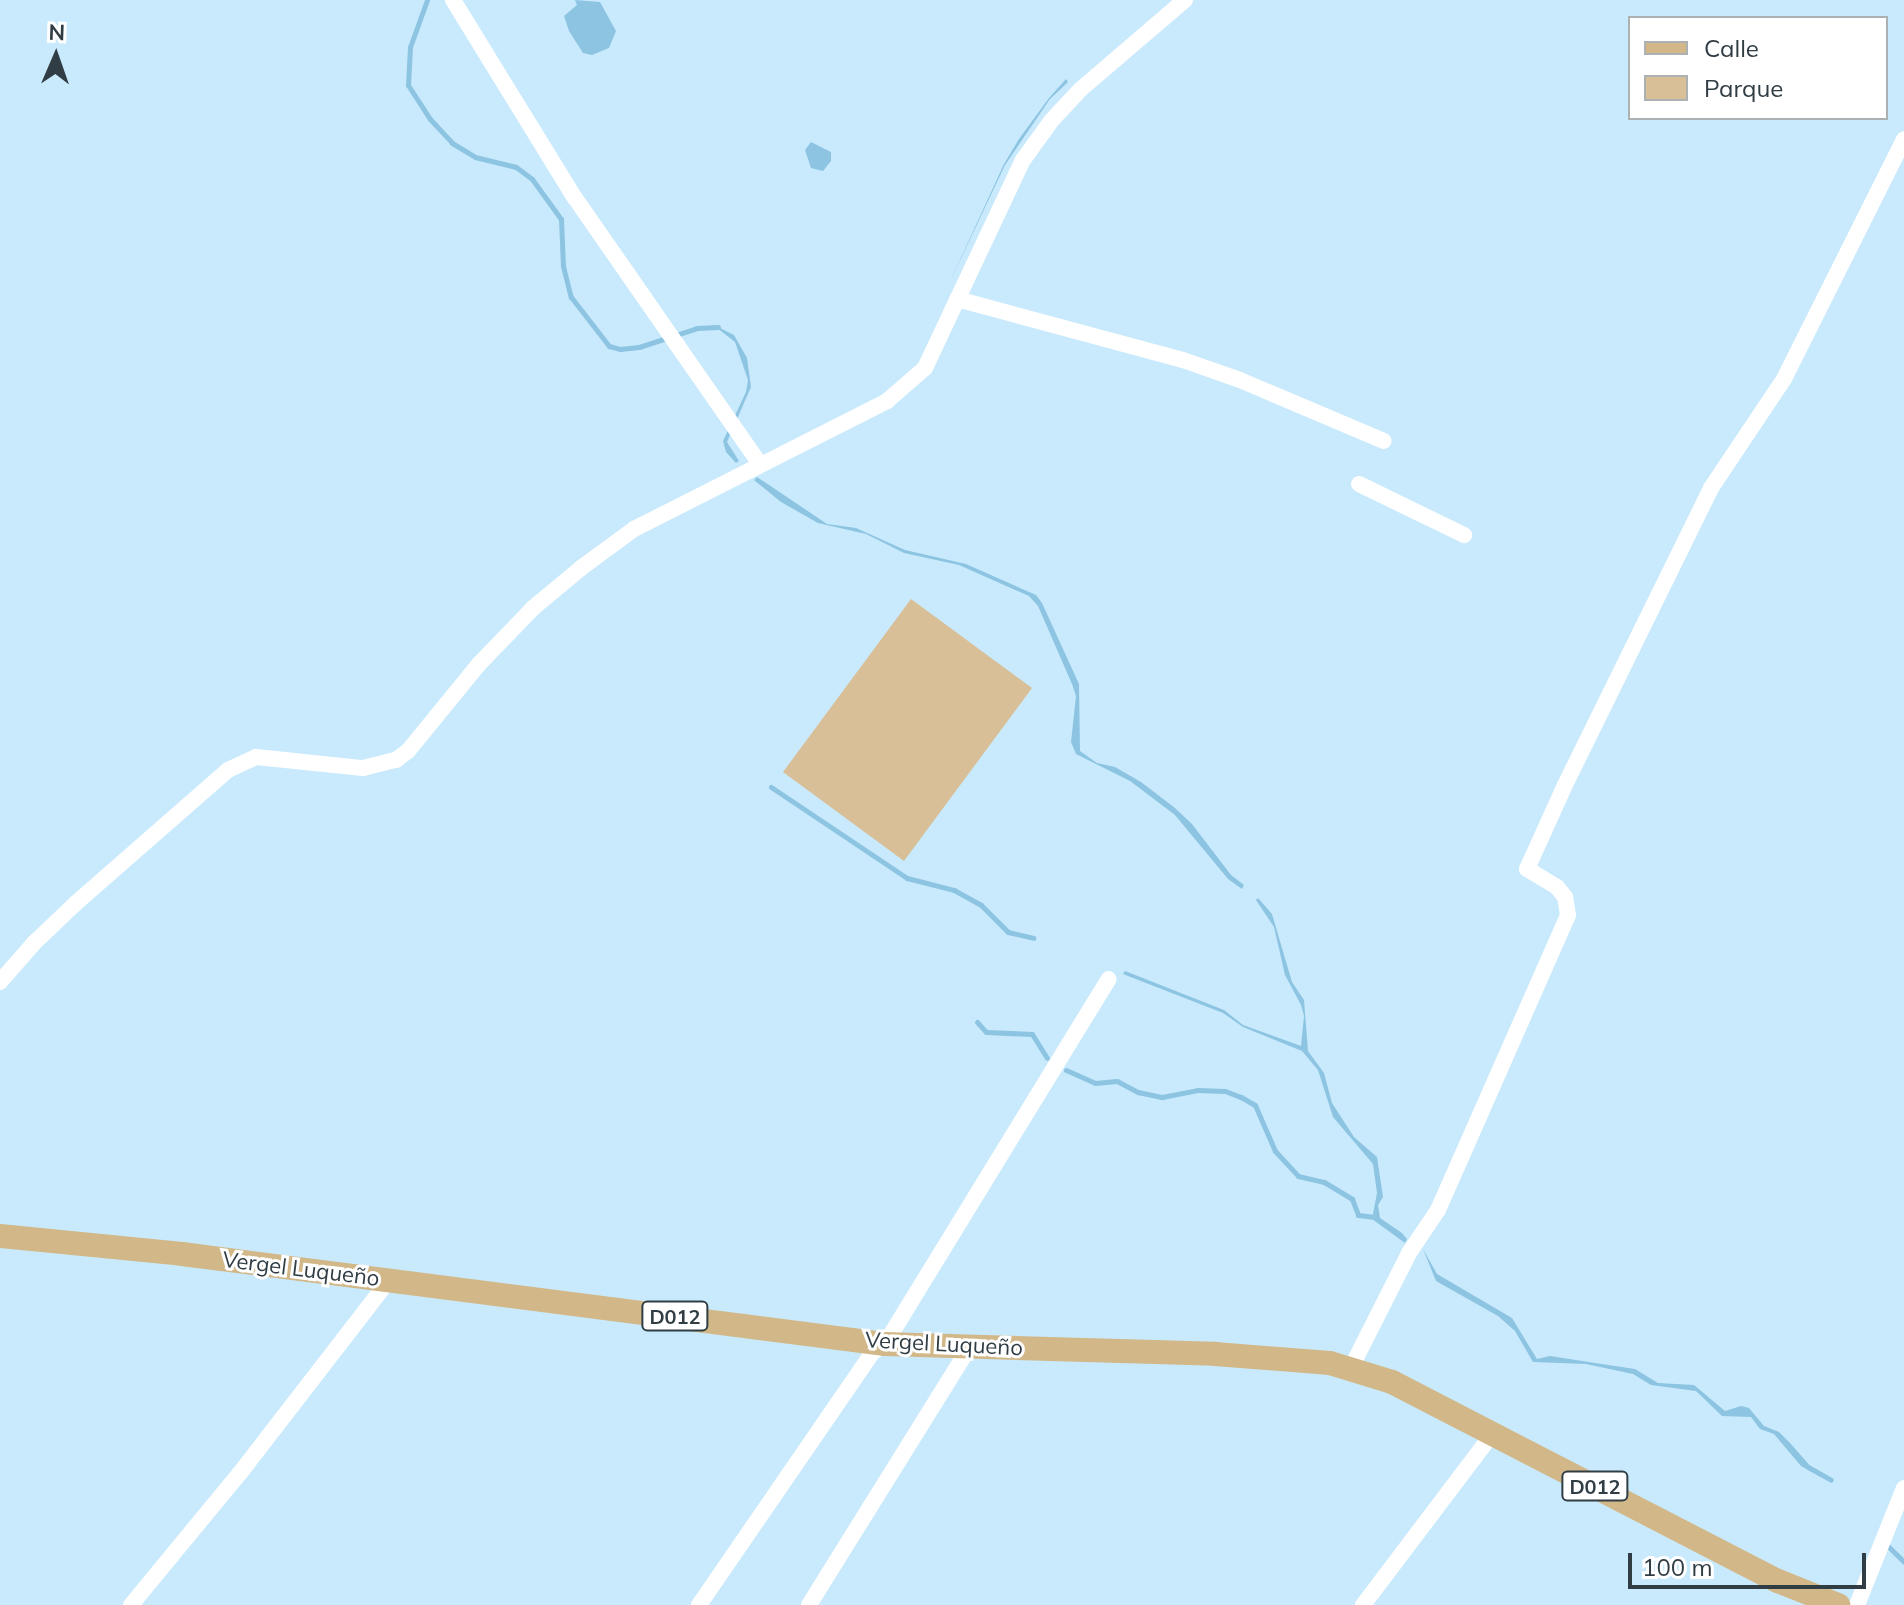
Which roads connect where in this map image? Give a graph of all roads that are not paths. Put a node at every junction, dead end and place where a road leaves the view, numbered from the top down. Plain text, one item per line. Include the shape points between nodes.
1 (453, 0) edge
2 (1185, 0) edge
3 (1904, 139) edge
4 (957, 299) junction
5 (1384, 441) dead end
6 (760, 464) junction
7 (1359, 484) dead end
8 (1464, 535) dead end
9 (1109, 979) dead end
10 (0, 982) edge
11 (0, 1236) edge
12 (389, 1280) junction
13 (885, 1344) junction
14 (971, 1345) junction
15 (1351, 1368) junction
16 (1493, 1433) junction
17 (1904, 1488) edge
18 (1812, 1601) edge
19 (131, 1605) edge
20 (699, 1605) edge
21 (809, 1605) edge
22 (1363, 1605) edge
23 (1838, 1605) edge
24 (1857, 1605) edge

1 - 6 street via 575,198
2 - 4 street via 1052,120 1023,160
3 - 15 street via 1784,379 1711,488 1527,869 1557,887 1568,915 1438,1210 1409,1253
4 - 5 street via 1183,360
4 - 6 street via 925,368 887,401
6 - 10 street via 634,529 581,568 479,664 396,760 363,768 256,757 228,770 55,923
7 - 8 street
9 - 13 street
11 - 12 main road, Vergel Luqueño / D012
12 - 13 main road, Vergel Luqueño / D012
12 - 19 street
13 - 14 main road, Vergel Luqueño / D012
13 - 20 street via 872,1353
14 - 15 main road, Vergel Luqueño / D012 via 1302,1358
14 - 21 street
15 - 16 main road, Vergel Luqueño / D012 via 1392,1382
16 - 18 main road, Vergel Luqueño / D012
16 - 22 street
17 - 24 street
18 - 23 main road, Vergel Luqueño / D012

